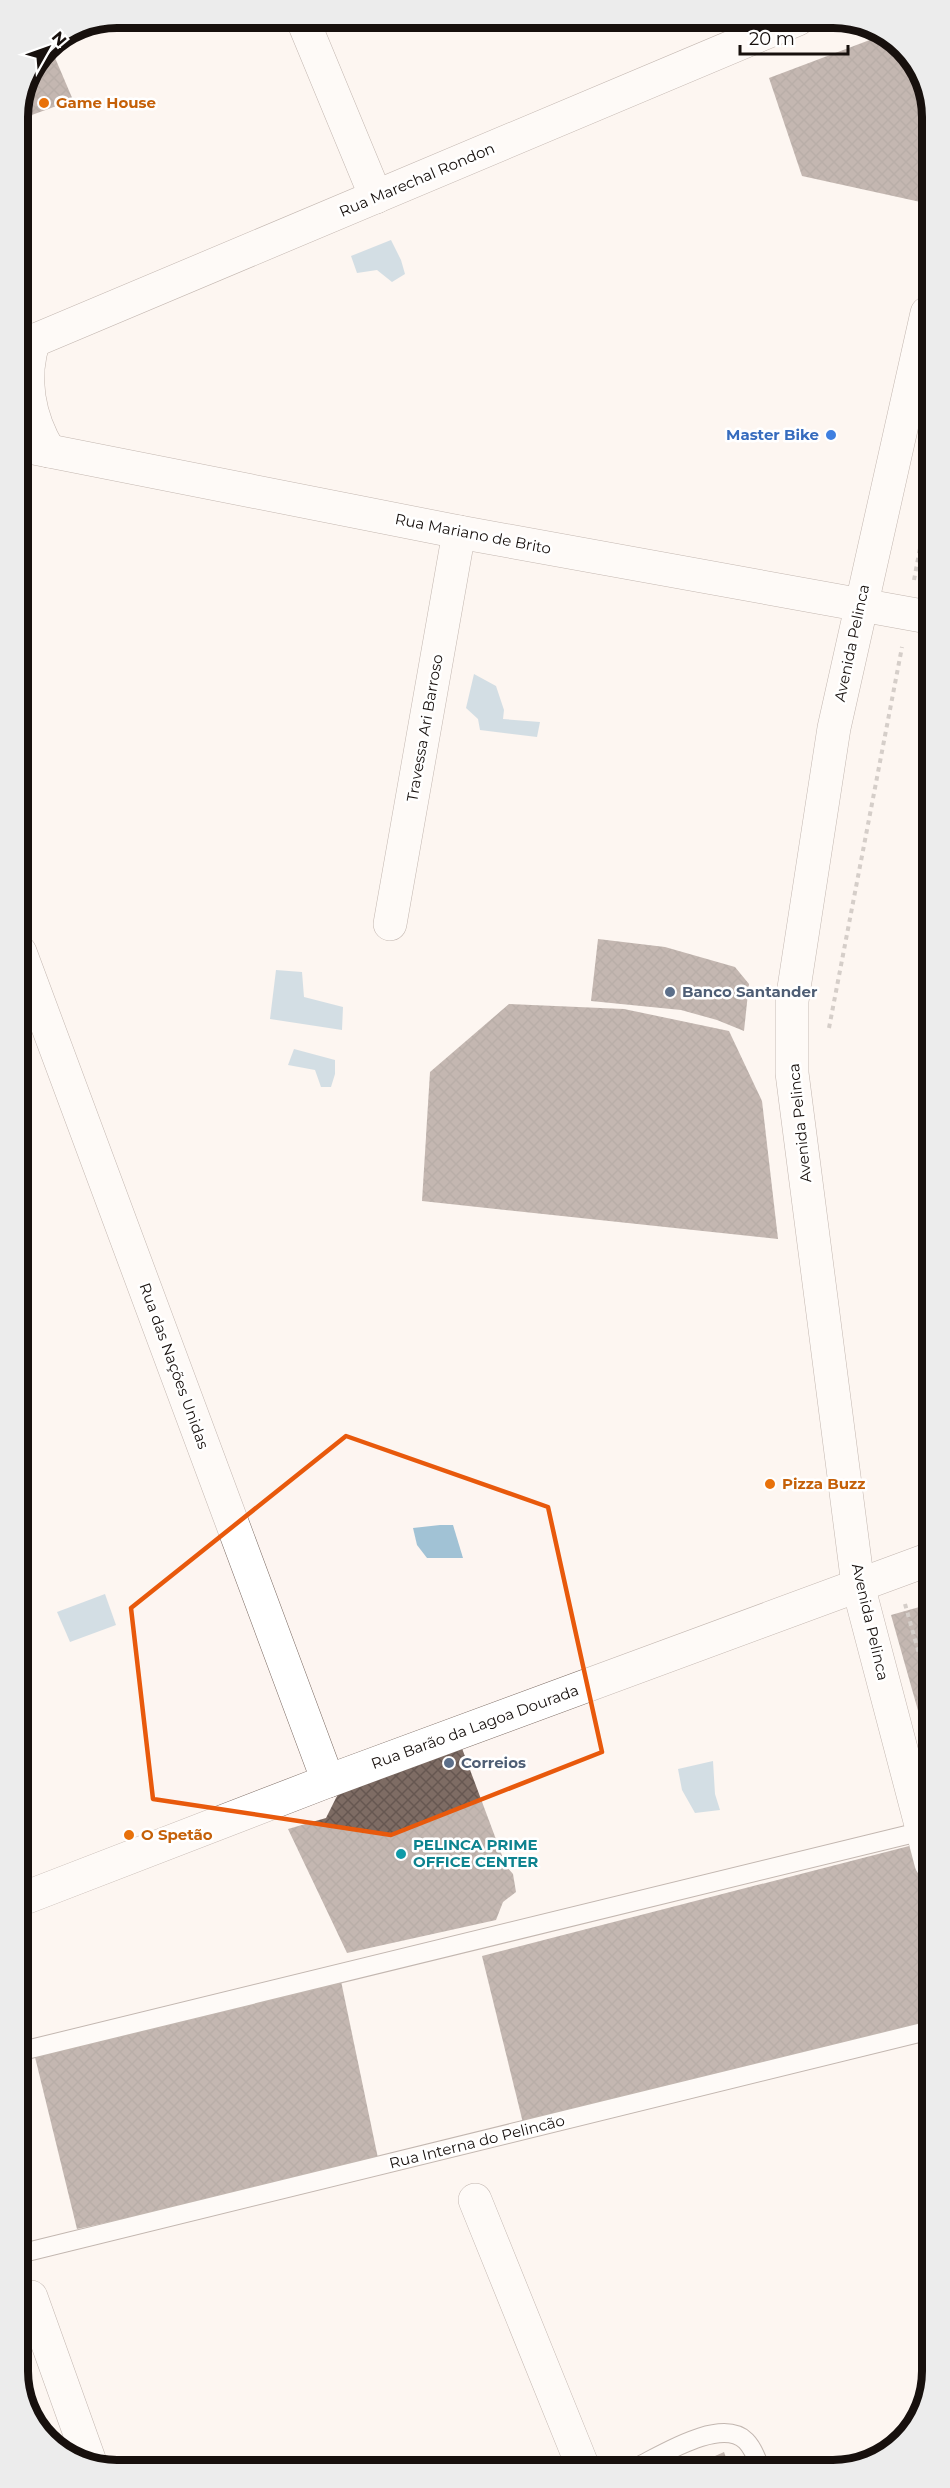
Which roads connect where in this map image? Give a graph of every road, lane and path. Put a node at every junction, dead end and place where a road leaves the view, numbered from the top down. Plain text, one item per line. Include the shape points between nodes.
1 (306, 28) edge
2 (775, 29) edge
3 (376, 197) junction
4 (922, 335) edge
5 (29, 343) edge
6 (29, 381) edge
7 (34, 448) edge
8 (459, 532) junction
9 (922, 571) edge
10 (860, 604) junction
11 (918, 615) edge
12 (390, 924) dead end
13 (29, 975) edge
14 (828, 1038) dead end
15 (922, 1562) edge
16 (858, 1585) junction
17 (904, 1602) dead end
18 (922, 1665) edge
19 (328, 1781) junction
20 (922, 1827) edge
21 (922, 1831) edge
22 (28, 1897) edge
23 (922, 2032) edge
24 (28, 2050) edge
25 (475, 2200) dead end
26 (28, 2252) edge
27 (32, 2297) dead end
28 (87, 2454) edge
29 (580, 2460) edge
30 (652, 2460) edge
31 (757, 2460) edge

1 - 3 street
2 - 3 street, Rua Marechal Rondon
3 - 5 street, Rua Marechal Rondon
4 - 10 street, Avenida Pelinca
6 - 7 street, Rua Marechal Rondon
7 - 8 street, Rua Mariano de Brito
8 - 10 street, Rua Mariano de Brito
8 - 12 street, Travessa Ari Barroso
9 - 11 path
10 - 11 street, Rua Mariano de Brito
10 - 16 street, Avenida Pelinca via 834,728 792,1001 792,1073
11 - 14 path
13 - 19 street, Rua das Nações Unidas
15 - 16 street, Rua Barão da Lagoa Dourada
16 - 19 street, Rua Barão da Lagoa Dourada
16 - 20 street, Avenida Pelinca
17 - 18 path
19 - 22 street, Rua Barão da Lagoa Dourada
21 - 24 lane
23 - 26 lane, Rua Interna do Pelincão
25 - 29 street
27 - 28 street
30 - 31 lane via 712,2433 745,2440

